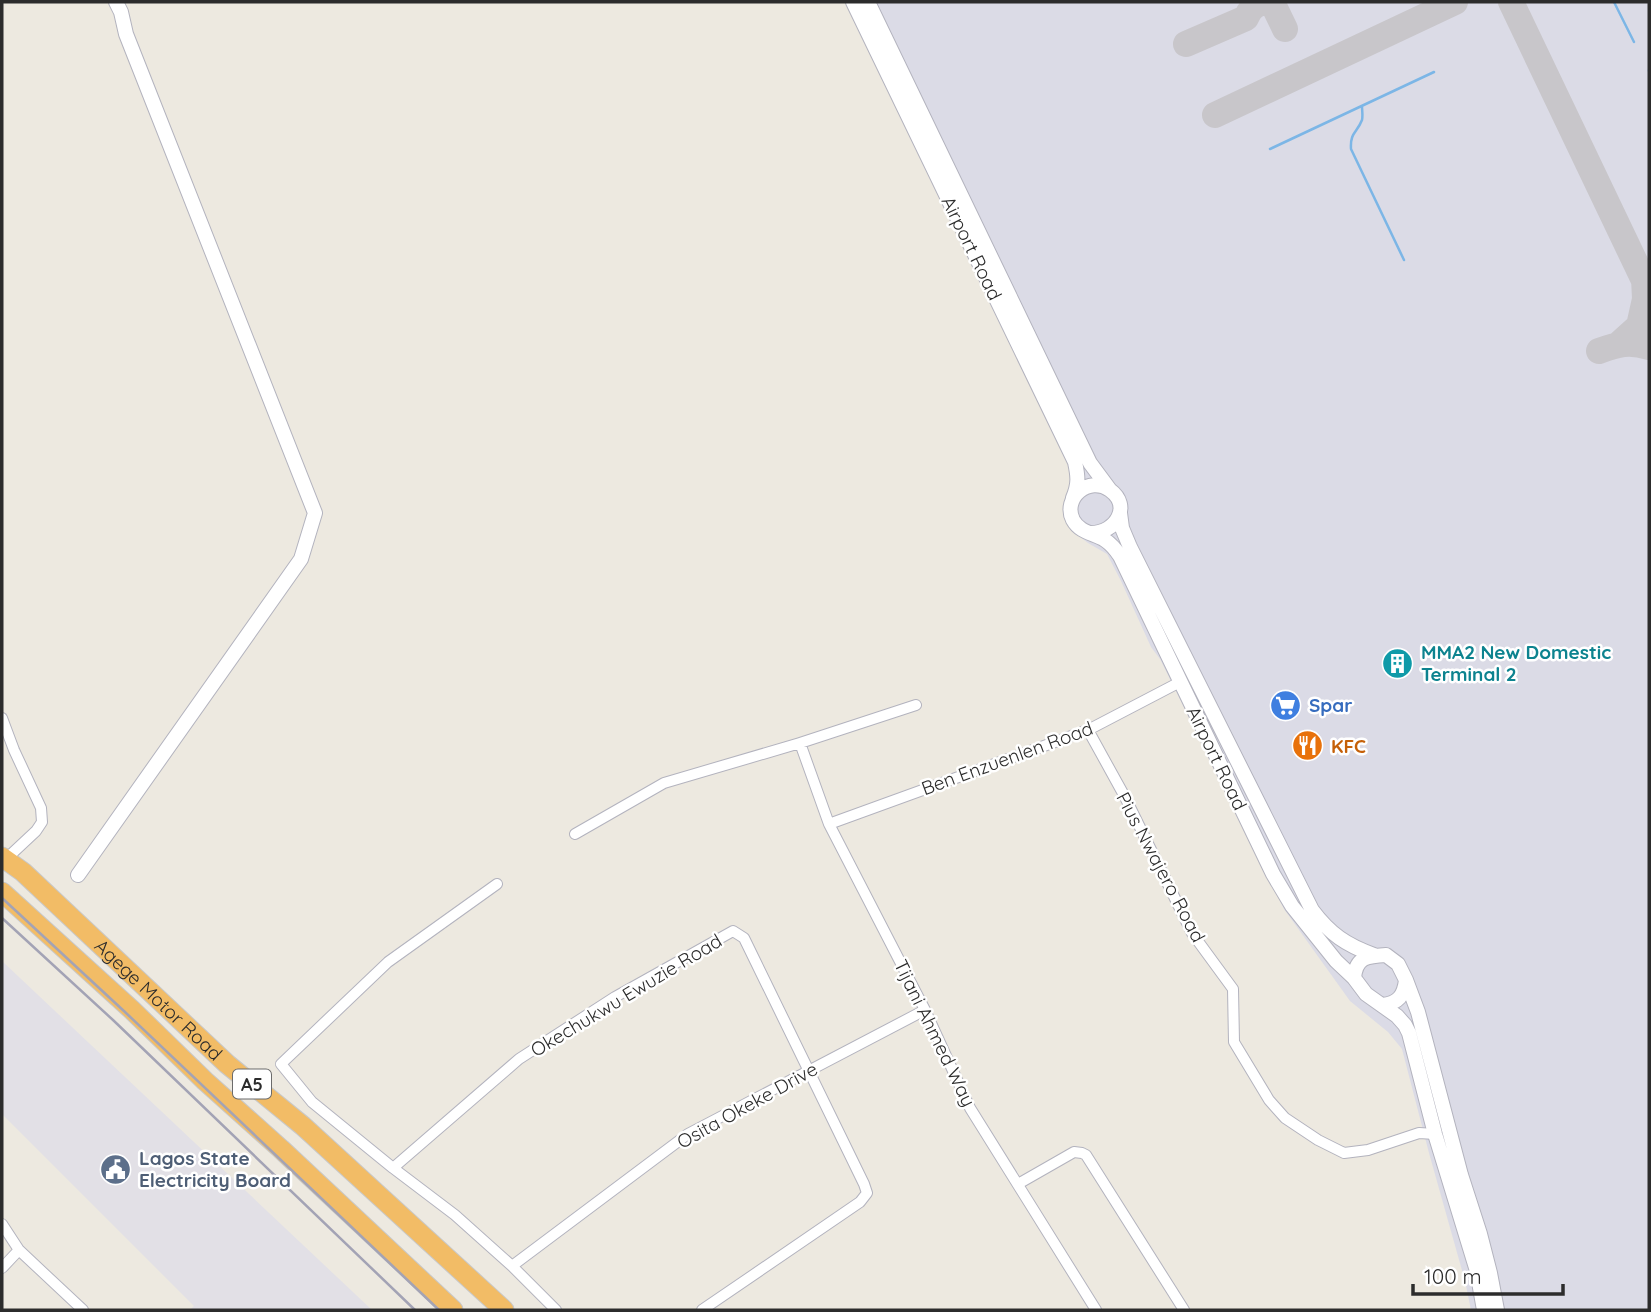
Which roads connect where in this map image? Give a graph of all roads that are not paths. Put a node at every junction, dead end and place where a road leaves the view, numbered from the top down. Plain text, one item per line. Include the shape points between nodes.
1 (116, 2) edge
2 (853, 2) edge
3 (868, 2) edge
4 (1111, 491) junction
5 (1073, 498) junction
6 (1119, 512) junction
7 (1091, 533) junction
8 (1180, 682) junction
9 (916, 705) dead end
10 (2, 718) edge
11 (1088, 730) junction
12 (800, 743) junction
13 (829, 824) junction
14 (575, 834) dead end
15 (3, 859) edge
16 (78, 875) dead end
17 (497, 884) dead end
18 (2, 892) edge
19 (1374, 955) junction
20 (1354, 978) junction
21 (1406, 980) junction
22 (1383, 1005) junction
23 (925, 1010) junction
24 (808, 1071) junction
25 (303, 1126) junction
26 (1435, 1134) junction
27 (281, 1149) junction
28 (393, 1168) junction
29 (1018, 1184) junction
30 (2, 1224) edge
31 (19, 1250) junction
32 (512, 1266) junction
33 (2, 1268) edge
34 (83, 1310) edge
35 (453, 1310) edge
36 (504, 1310) edge
37 (556, 1310) edge
38 (702, 1310) edge
39 (1096, 1310) edge
40 (1184, 1310) edge
41 (1485, 1310) edge
42 (1497, 1310) edge

1 - 16 main road via 315,513 301,558
2 - 5 main road, Airport Road via 1074,462 1078,476
3 - 4 main road, Airport Road via 1090,463
4 - 5 main road via 1104,486 1086,486
4 - 6 main road
5 - 7 main road via 1075,524
6 - 7 main road via 1112,526
6 - 19 main road, Airport Road via 1130,547 1312,910 1342,940
7 - 8 main road, Airport Road via 1106,540 1120,556
8 - 11 street, Ben Enzuenlen Road
8 - 20 main road, Airport Road via 1279,885 1312,932
9 - 12 street
10 - 15 street via 41,808 36,831
11 - 13 street, Ben Enzuenlen Road
11 - 26 street, Pius Nwajero Road via 1192,933 1233,989 1234,1042 1274,1107 1344,1153 1419,1133
12 - 13 street, Tijani Ahmed Way
12 - 14 street via 664,783
13 - 23 street, Tijani Ahmed Way
15 - 25 highway, Agege Motor Road / A5 via 23,872 227,1064
17 - 28 street via 388,962 281,1064 312,1102
18 - 27 highway, Agege Motor Road / A5
19 - 20 main road via 1360,961
19 - 21 main road via 1386,955 1398,964
20 - 22 main road via 1366,994
21 - 22 main road via 1401,997
21 - 42 main road via 1419,1012
22 - 26 main road via 1409,1033
23 - 24 street, Osita Okeke Drive
23 - 29 street, Tijani Ahmed Way via 970,1108
24 - 28 street, Okechukwu Ewuzie Road via 744,938 733,931 615,997 519,1059
24 - 32 street, Osita Okeke Drive via 688,1134
24 - 38 street via 867,1192 860,1202
25 - 27 highway
25 - 36 highway, Agege Motor Road / A5
26 - 41 main road
27 - 35 highway, Agege Motor Road / A5
28 - 32 street
29 - 39 street, Tijani Ahmed Way
29 - 40 street via 1074,1152 1086,1155
30 - 31 street
31 - 33 street
31 - 34 street
32 - 37 street

